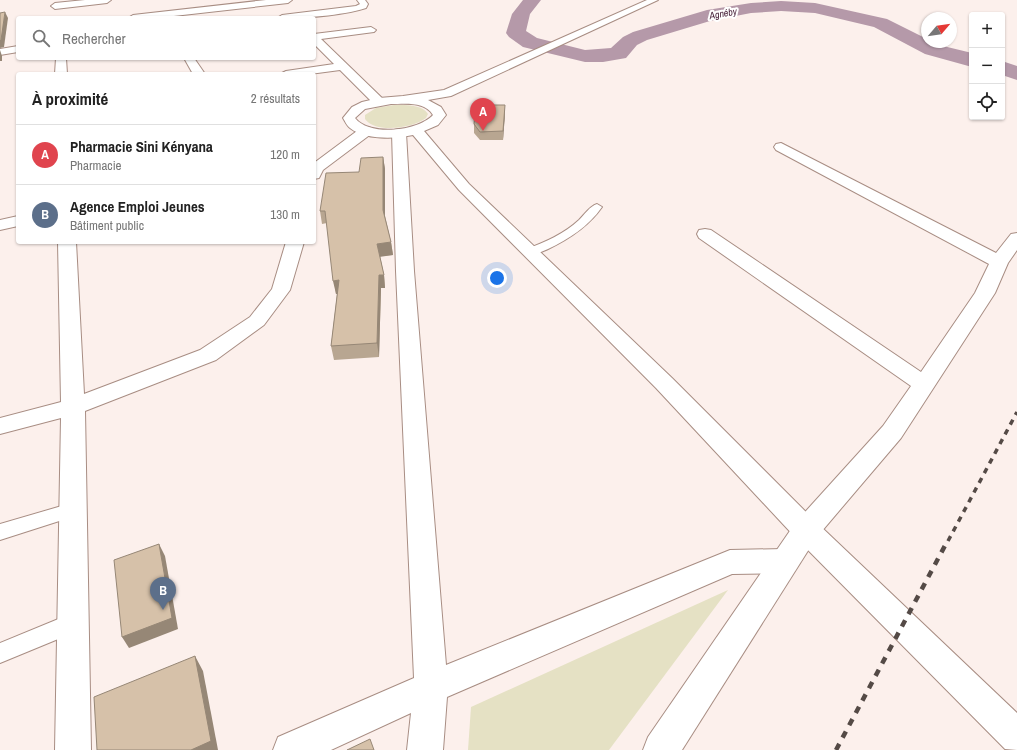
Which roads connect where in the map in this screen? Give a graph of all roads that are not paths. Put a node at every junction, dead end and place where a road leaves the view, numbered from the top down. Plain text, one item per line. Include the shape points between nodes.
1 (107, 0) edge
2 (288, 0) edge
3 (361, 0) edge
4 (654, 0) edge
5 (276, 1) edge
6 (54, 3) edge
7 (57, 16) edge
8 (150, 16) edge
9 (292, 16) edge
10 (300, 16) edge
11 (371, 30) dead end
12 (316, 37) edge
13 (316, 39) edge
14 (16, 50) edge
15 (0, 52) edge
16 (61, 60) edge
17 (190, 60) edge
18 (343, 66) junction
19 (61, 72) edge
20 (198, 72) edge
21 (300, 72) edge
22 (447, 92) junction
23 (403, 100) junction
24 (378, 102) junction
25 (438, 109) junction
26 (366, 131) junction
27 (407, 132) junction
28 (781, 147) dead end
29 (316, 169) edge
30 (597, 207) dead end
31 (16, 221) edge
32 (0, 225) edge
33 (705, 234) dead end
34 (1017, 238) edge
35 (67, 244) edge
36 (294, 244) edge
37 (531, 252) junction
38 (999, 262) junction
39 (924, 384) junction
40 (72, 407) junction
41 (0, 426) edge
42 (72, 510) junction
43 (806, 530) junction
44 (0, 532) edge
45 (784, 561) junction
46 (73, 623) junction
47 (0, 653) edge
48 (431, 687) junction
49 (1017, 737) edge
50 (72, 750) edge
51 (291, 750) edge
52 (425, 750) edge
53 (661, 750) edge

1 - 6 street
2 - 5 street
3 - 10 street via 364,4 358,8
4 - 22 street
5 - 8 street
5 - 9 street
6 - 7 street
11 - 12 street
13 - 18 street
14 - 15 street
16 - 19 street
17 - 20 street
18 - 21 street
18 - 24 street
22 - 23 street
22 - 25 street via 439,102
23 - 24 street
23 - 25 street via 424,103
24 - 26 street via 357,108 351,113 350,123
25 - 27 street via 440,115 437,121
26 - 27 street
26 - 29 street
27 - 37 street
27 - 48 street via 405,271
28 - 38 street
30 - 37 lane via 585,222 567,236
31 - 32 street
33 - 39 street
34 - 38 street
35 - 40 street
36 - 40 street via 281,290 257,321 208,355
37 - 43 street via 664,383
38 - 39 street via 985,292
39 - 43 street via 892,432
40 - 41 street
40 - 42 street
42 - 44 lane
42 - 46 street
43 - 45 street
43 - 49 street
45 - 48 street via 730,562
45 - 53 street
46 - 47 lane
46 - 50 street
48 - 51 street
48 - 52 street

